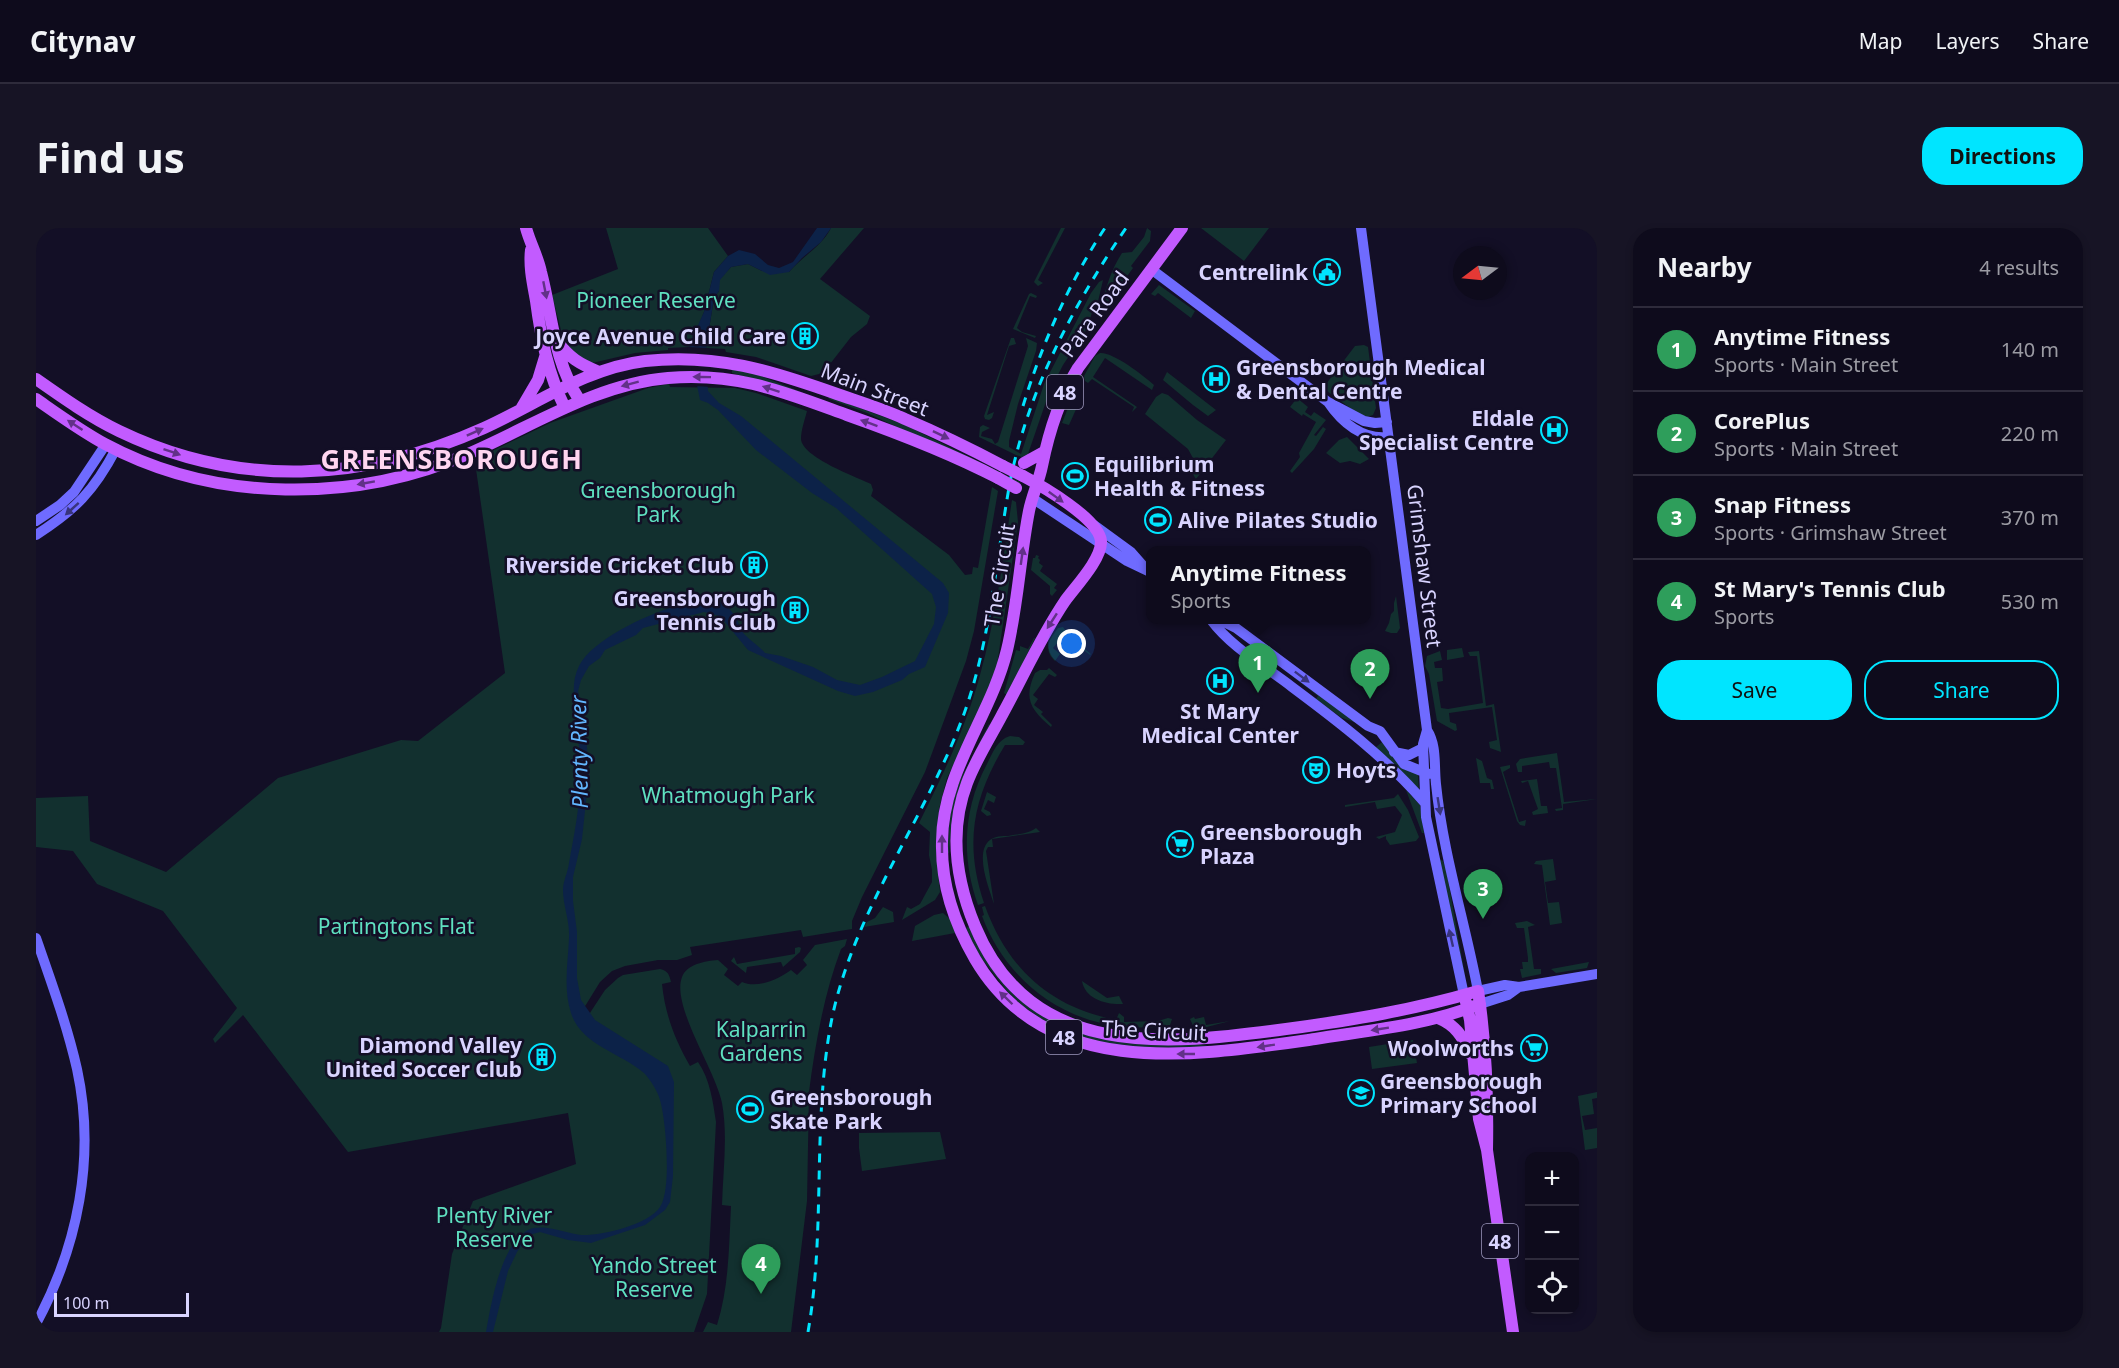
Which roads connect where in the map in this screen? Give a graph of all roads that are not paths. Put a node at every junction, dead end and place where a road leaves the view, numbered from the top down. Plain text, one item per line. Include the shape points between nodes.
1 (526, 228) edge
2 (1182, 228) edge
3 (1361, 228) edge
4 (531, 247) junction
5 (1151, 269) junction
6 (553, 335) junction
7 (545, 356) junction
8 (599, 372) junction
9 (36, 379) edge
10 (569, 384) junction
11 (556, 391) junction
12 (36, 399) edge
13 (580, 401) junction
14 (1328, 402) junction
15 (565, 408) junction
16 (520, 410) junction
17 (1387, 422) junction
18 (118, 430) junction
19 (1388, 437) junction
20 (111, 446) junction
21 (1044, 452) junction
22 (1024, 470) junction
23 (95, 472) junction
24 (1036, 483) junction
25 (1032, 498) junction
26 (1086, 519) junction
27 (36, 521) edge
28 (36, 535) edge
29 (1101, 544) junction
30 (1146, 568) edge
31 (1146, 569) edge
32 (1215, 624) edge
33 (1222, 624) edge
34 (1228, 624) edge
35 (1249, 655) junction
36 (990, 701) junction
37 (1005, 709) junction
38 (1337, 721) junction
39 (1368, 726) junction
40 (1427, 730) junction
41 (1380, 731) junction
42 (1365, 744) junction
43 (1423, 748) junction
44 (1394, 752) junction
45 (1423, 772) junction
46 (1435, 775) junction
47 (1424, 802) junction
48 (1445, 846) junction
49 (1431, 849) junction
50 (964, 897) junction
51 (950, 901) junction
52 (36, 938) edge
53 (1597, 974) edge
54 (1519, 987) junction
55 (1478, 991) junction
56 (1464, 995) junction
57 (1480, 1004) junction
58 (1468, 1009) junction
59 (1438, 1018) junction
60 (1242, 1035) junction
61 (1244, 1050) junction
62 (1473, 1065) junction
63 (1487, 1150) junction
64 (36, 1324) edge
65 (1513, 1332) edge

1 - 4 main road
2 - 5 main road, Para Road / 48
3 - 17 street, Grimshaw Street
4 -> 6 main road via 541,269
4 - 7 main road via 531,271
5 - 14 street
5 - 21 main road, Para Road / 48 via 1071,380
6 - 8 main road via 570,358
6 - 10 main road
7 - 11 main road
7 - 16 main road via 538,380
8 - 10 main road, Main Street
8 -> 22 main road, Main Street, bridge via 634,363 694,359 775,373 886,411 1003,466
9 - 18 main road, Main Street
10 - 11 main road, Main Street
10 - 13 main road
11 - 15 main road
11 - 16 main road, Main Street
20 -> 12 main road, Main Street
13 - 15 main road, Main Street
25 -> 13 main road, Main Street, bridge via 948,454 881,427 766,387 725,378 669,378 628,384
14 - 17 street via 1364,421
14 - 19 street via 1354,428 1372,437
15 -> 20 main road, Main Street via 431,468 395,478 320,489 209,480
18 -> 16 main road, Main Street via 218,465 324,471 418,454
17 - 19 street, Grimshaw Street
18 - 20 main road
19 - 40 street, Grimshaw Street
20 - 23 street
21 - 22 main road
21 - 24 main road, Para Road / 48
22 - 24 main road, Main Street
23 - 27 street via 67,500
23 -> 28 street via 92,489 75,507
24 - 25 main road, Para Road / 48
24 -> 26 main road, Main Street
25 - 29 street, Main Street
36 -> 25 main road, The Circuit / 48 via 1011,630
26 - 29 main road via 1098,533
26 - 30 street, Main Street
29 - 31 street, Main Street
29 -> 37 main road, 48 via 1094,561 1038,645
32 - 35 street
33 - 35 street
34 -> 39 street
35 - 38 street
36 - 37 main road
51 -> 36 main road, The Circuit / 48 via 942,861 944,812 957,768
37 - 50 main road, The Circuit / 48 via 972,771 960,808 956,848
38 - 39 street
38 - 42 street
39 - 41 street
40 - 43 street, Grimshaw Street
40 - 46 street, Grimshaw Street via 1433,743
41 - 42 street via 1378,744
41 - 44 street
42 - 47 street
43 - 44 street via 1409,755
43 - 45 street, Grimshaw Street
44 - 45 street via 1406,767
45 - 46 street
45 - 47 street, Grimshaw Street
46 -> 48 street, Grimshaw Street
47 - 49 street, Grimshaw Street
48 - 49 street
48 - 55 street, Grimshaw Street
56 -> 49 street, Grimshaw Street
50 - 51 main road
50 - 60 main road, The Circuit / 48 via 977,932 999,969 1026,997 1059,1019 1088,1031 1119,1037 1201,1039
61 -> 51 main road, The Circuit / 48 via 1197,1054 1117,1051 1074,1041 1049,1030 1023,1014 988,978 965,940
52 - 64 street via 72,1048 85,1133 82,1185 73,1235 56,1284
53 - 54 street
54 - 55 street via 1505,985
54 - 57 street
55 - 56 main road, The Circuit / 48
55 - 57 main road, Grimshaw Street / 48
56 - 58 main road, Grimshaw Street
56 - 60 main road, The Circuit / 48 via 1401,1011
57 - 58 main road, The Circuit
57 - 63 main road, Grimshaw Street / 48
58 - 59 main road, The Circuit / 48
58 - 62 main road, Grimshaw Street / 48
59 -> 61 main road, The Circuit / 48
59 - 62 main road via 1460,1034
60 - 61 main road
62 - 63 main road, Grimshaw Street / 48
63 - 65 main road, Grimshaw Street / 48

